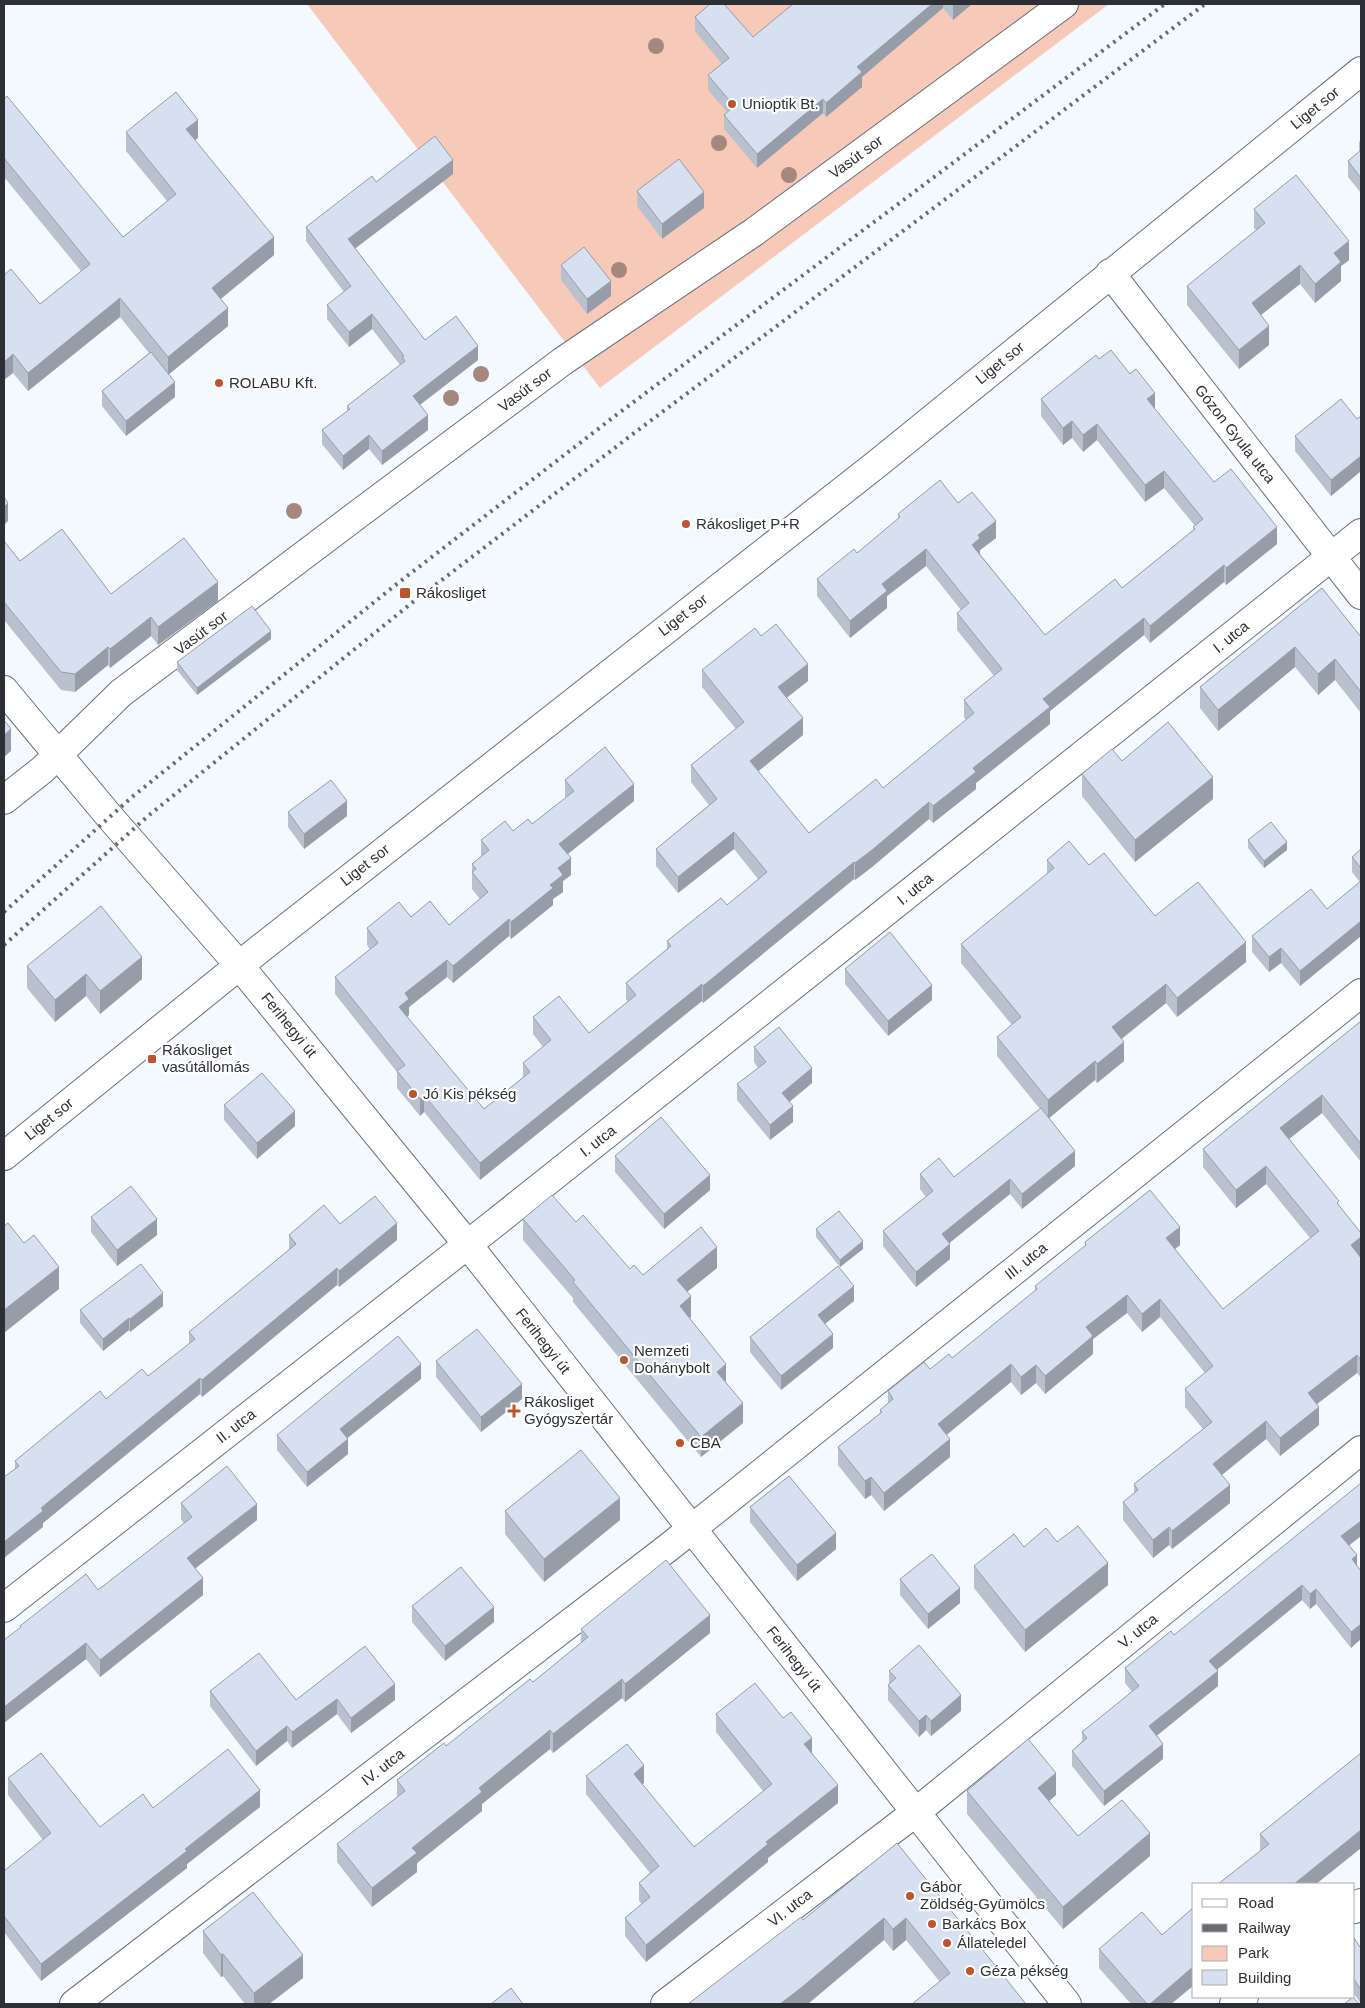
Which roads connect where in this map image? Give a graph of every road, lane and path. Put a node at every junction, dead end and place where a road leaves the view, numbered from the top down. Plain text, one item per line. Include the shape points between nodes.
1 (1064, 4) edge
2 (1361, 71) edge
3 (1110, 273) junction
4 (1361, 533) edge
5 (1331, 557) junction
6 (1361, 595) edge
7 (4, 690) edge
8 (57, 755) junction
9 (4, 800) edge
10 (240, 964) junction
11 (1361, 993) edge
12 (4, 1156) edge
13 (468, 1245) junction
14 (1361, 1450) edge
15 (691, 1529) junction
16 (4, 1608) edge
17 (916, 1812) junction
18 (74, 2004) edge
19 (665, 2004) edge
20 (1067, 2004) edge

1 - 8 street, Vasút sor via 747,237 563,361 357,514 121,693
2 - 3 street, Liget sor
3 - 5 street, Gózon Gyula utca
3 - 10 street, Liget sor via 878,463
4 - 5 street, I. utca
5 - 6 street, Gózon Gyula utca
5 - 13 street, I. utca
7 - 8 street, Ferihegyi út
8 - 9 street, Vasút sor
8 - 10 street, Ferihegyi út
10 - 12 street, Liget sor
10 - 13 street, Ferihegyi út
11 - 15 street, III. utca
13 - 15 street, Ferihegyi út
13 - 16 street, II. utca
14 - 17 street, V. utca
15 - 17 street, Ferihegyi út
15 - 18 street, IV. utca
17 - 19 street, VI. utca
17 - 20 street, Ferihegyi út

